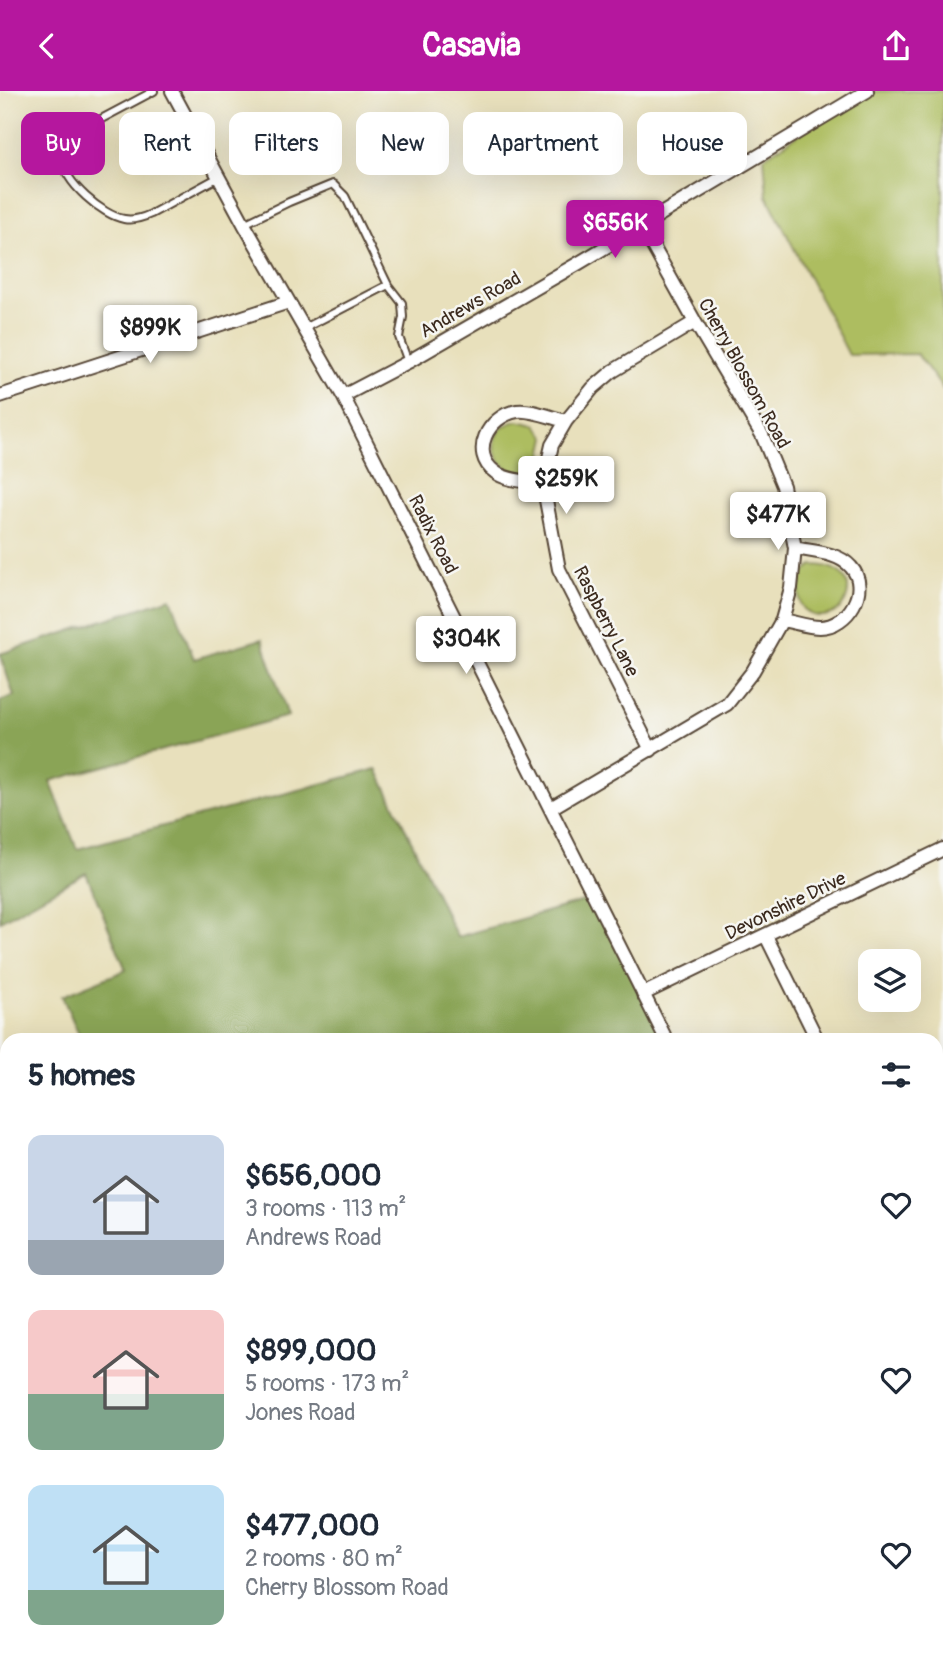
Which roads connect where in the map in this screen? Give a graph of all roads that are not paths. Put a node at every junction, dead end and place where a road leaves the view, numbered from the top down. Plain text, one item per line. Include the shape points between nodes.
1 (154, 91) edge
2 (172, 91) edge
3 (867, 91) edge
4 (219, 177) junction
5 (244, 224) junction
6 (641, 225) junction
7 (388, 285) junction
8 (289, 302) junction
9 (695, 322) junction
10 (303, 329) junction
11 (408, 362) junction
12 (0, 396) edge
13 (343, 396) junction
14 (566, 421) junction
15 (542, 484) junction
16 (795, 548) junction
17 (782, 620) junction
18 (651, 750) junction
19 (551, 808) junction
20 (943, 849) edge
21 (766, 936) junction
22 (643, 994) junction
23 (663, 1033) edge
24 (814, 1033) edge

1 - 4 lane via 73,134 63,159 68,176 96,205 126,220 159,211
2 - 4 street, Radix Road
3 - 6 street, Andrews Road
4 - 5 street, Radix Road
5 - 7 lane via 333,184 345,196
5 - 8 street, Radix Road
6 - 9 street, Cherry Blossom Road
6 - 11 street, Andrews Road
7 - 10 lane
7 - 11 lane via 402,303 399,337
8 - 10 street, Radix Road
8 - 12 street
9 - 14 street, Raspberry Lane via 612,372
9 - 16 street, Cherry Blossom Road via 762,435 783,486
10 - 13 street, Radix Road
11 - 13 street, Andrews Road
13 - 19 street, Radix Road
14 - 15 street, Raspberry Lane via 552,446
14 - 15 street via 519,411 500,417 483,437 493,471
15 - 18 street, Raspberry Lane via 559,569
16 - 17 street, Cherry Blossom Road
16 - 17 street via 834,556 850,566 859,591 843,619 822,627
17 - 18 street, Cherry Blossom Road via 727,703
18 - 19 street, Cherry Blossom Road
19 - 22 street, Radix Road
20 - 21 street, Devonshire Drive
21 - 22 street, Devonshire Drive
21 - 24 street
22 - 23 street, Radix Road

